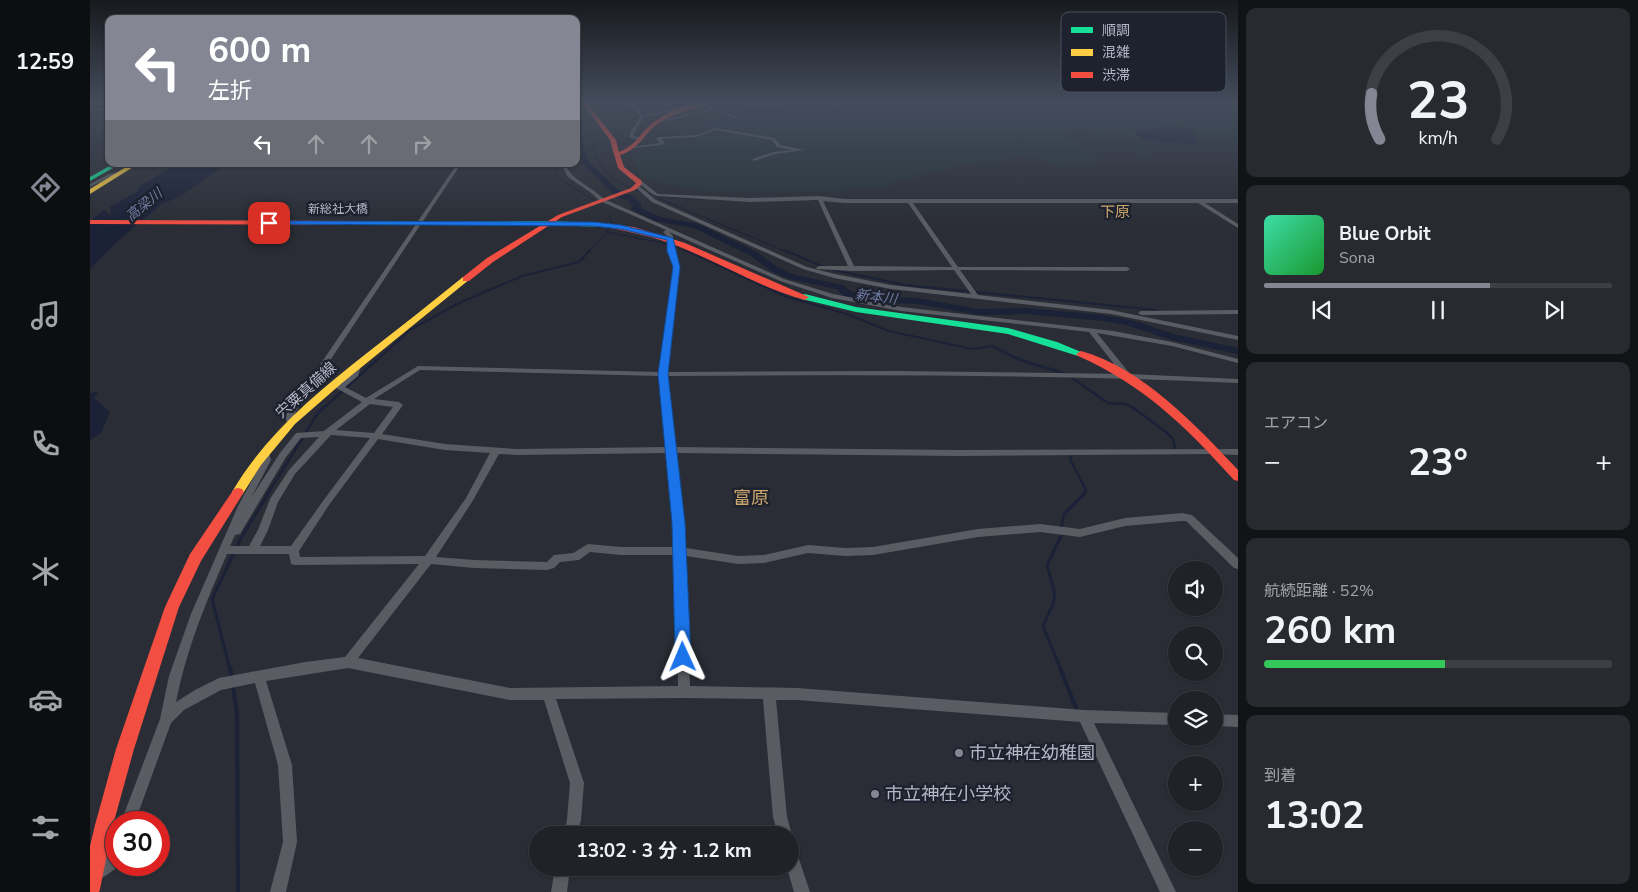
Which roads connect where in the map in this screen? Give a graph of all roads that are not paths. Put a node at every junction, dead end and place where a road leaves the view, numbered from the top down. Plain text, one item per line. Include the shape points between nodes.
1 (639, 143) edge
2 (613, 144) edge
3 (777, 144) edge
4 (616, 154) junction
5 (754, 160) dead end
6 (457, 167) edge
7 (564, 167) edge
8 (118, 168) edge
9 (90, 180) edge
10 (90, 186) edge
11 (636, 186) junction
12 (90, 192) edge
13 (819, 198) junction
14 (604, 199) junction
15 (908, 201) junction
16 (1199, 201) junction
17 (1238, 202) edge
18 (90, 222) edge
19 (548, 224) junction
20 (656, 224) junction
21 (1238, 226) edge
22 (670, 239) junction
23 (794, 263) junction
24 (1127, 268) dead end
25 (852, 269) junction
26 (957, 269) junction
27 (976, 297) junction
28 (1111, 312) junction
29 (1238, 312) edge
30 (1091, 330) junction
31 (1238, 338) edge
32 (1238, 361) edge
33 (357, 366) junction
34 (663, 374) junction
35 (1128, 377) junction
36 (1238, 381) edge
37 (367, 402) junction
38 (291, 422) junction
39 (328, 433) junction
40 (378, 436) junction
41 (671, 450) junction
42 (496, 451) junction
43 (1214, 451) junction
44 (265, 452) junction
45 (1238, 452) edge
46 (1238, 477) edge
47 (253, 549) junction
48 (231, 550) junction
49 (294, 550) junction
50 (681, 551) junction
51 (428, 560) junction
52 (1238, 565) edge
53 (348, 662) junction
54 (259, 677) junction
55 (684, 692) junction
56 (548, 694) junction
57 (769, 694) junction
58 (1084, 716) junction
59 (166, 719) junction
60 (1168, 719) edge
61 (1223, 720) edge
62 (1238, 721) edge
63 (132, 811) edge
64 (572, 826) edge
65 (782, 826) edge
66 (105, 870) edge
67 (562, 876) edge
68 (797, 876) edge
69 (91, 883) edge
70 (278, 892) edge
71 (559, 892) edge
72 (802, 892) edge
73 (1168, 892) edge

1 - 4 main road via 627,153
2 - 4 main road
3 - 5 street via 802,150 774,153
4 - 11 main road via 621,168
6 - 38 street via 291,413
7 - 14 street via 571,178
8 - 9 main road
8 - 10 street
8 - 12 main road
11 - 13 street via 644,183 651,193 657,195 750,200
11 - 14 main road, 宍粟真備線
11 - 23 street via 654,201
13 - 15 street
13 - 25 street
14 - 19 main road, 宍粟真備線 via 568,212
14 - 20 street
15 - 16 street
15 - 26 street
16 - 17 street
16 - 21 street
18 - 19 main road, 新総社大橋
19 - 22 main road, 新総社大橋 via 621,227
19 - 33 main road, 宍粟真備線 via 490,260
20 - 22 street
20 - 30 street via 782,280 832,296 901,309
22 - 34 street via 676,267
22 - 35 main road, 新総社大橋 via 818,301 898,318 1024,335 1095,360
23 - 25 street via 826,269
23 - 27 street via 827,275 869,284
24 - 26 street
25 - 26 street
26 - 27 street
27 - 28 street
28 - 29 street
28 - 31 street
30 - 32 street via 1172,344
30 - 35 street
33 - 37 street via 355,374 340,388
33 - 38 main road, 宍粟真備線
34 - 35 street via 896,373
34 - 37 street via 418,368
34 - 41 street
35 - 36 street
35 - 43 main road, 新総社大橋 via 1174,410
37 - 39 street
37 - 40 street via 399,405
38 - 44 main road, 宍粟真備線
39 - 40 street
39 - 47 street via 292,472 273,501
39 - 48 street via 299,434 283,455
40 - 42 street via 444,447
40 - 49 street
41 - 42 street
41 - 43 street
41 - 50 street
42 - 51 street via 469,500
43 - 45 street
43 - 46 main road, 新総社大橋
44 - 48 street via 267,460 234,524
44 - 69 main road, 宍粟真備線 via 195,558 172,607 125,749
47 - 48 street
47 - 49 street
48 - 59 street via 185,645
49 - 51 street via 295,561
50 - 51 street via 588,548 578,556 558,558 547,566
50 - 52 street via 738,560 764,559 808,549 873,550 978,533 1040,528 1080,532 1125,522 1182,517 1189,518
50 - 55 street
51 - 53 street
53 - 54 street
53 - 56 street via 510,694
54 - 59 street via 219,684 193,698
54 - 70 street via 285,765 290,842
55 - 56 street
55 - 57 street
56 - 64 street via 577,783
57 - 58 street
57 - 65 street
58 - 60 street
58 - 73 street
59 - 63 street
61 - 62 street
66 - 69 street
67 - 71 street
68 - 72 street

